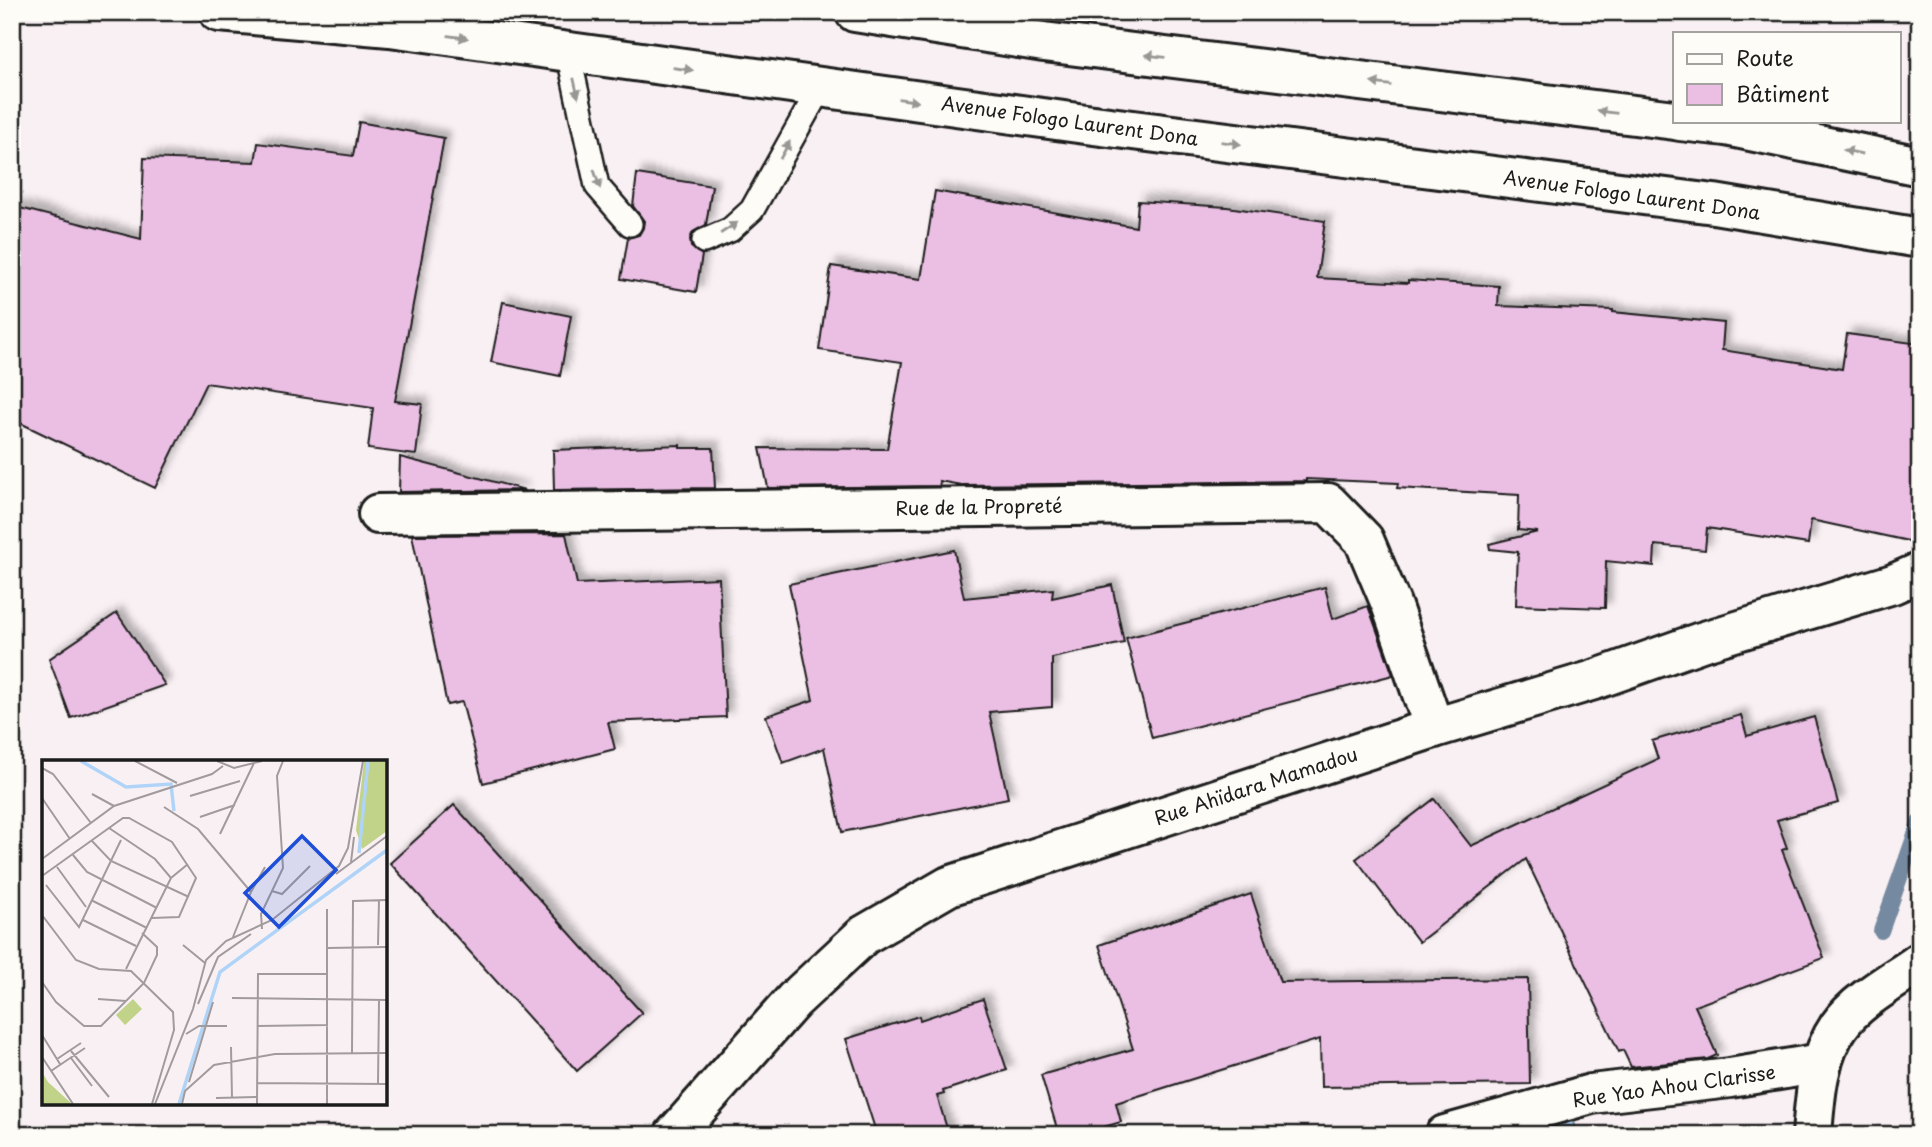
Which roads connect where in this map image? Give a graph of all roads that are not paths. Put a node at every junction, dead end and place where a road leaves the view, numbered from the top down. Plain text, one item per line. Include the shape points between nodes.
1 (219, 12) edge
2 (855, 12) edge
3 (568, 52) junction
4 (820, 88) junction
5 (1673, 120) edge
6 (1689, 122) edge
7 (1920, 166) edge
8 (630, 224) dead end
9 (1920, 238) edge
10 (704, 241) dead end
11 (378, 514) dead end
12 (1920, 572) edge
13 (1434, 728) junction
14 (1920, 962) edge
15 (1822, 1063) junction
16 (674, 1135) edge
17 (1446, 1135) edge
18 (1812, 1135) edge

1 -> 3 street, Avenue Fologo Laurent Dona via 390,27
5 -> 2 street via 1044,42
3 -> 4 street, Avenue Fologo Laurent Dona
3 -> 8 lane via 597,186
4 -> 9 street, Avenue Fologo Laurent Dona via 1714,204
10 -> 4 lane via 730,230 752,210
7 -> 6 street
11 - 13 street, Rue de la Propreté via 1328,503 1364,540
12 - 13 street, Rue Ahïdara Mamadou
13 - 16 street, Rue Ahïdara Mamadou via 949,886 864,935 794,1000
14 - 15 street via 1840,1024
15 - 17 street, Rue Yao Ahou Clarisse via 1591,1094
15 - 18 street

